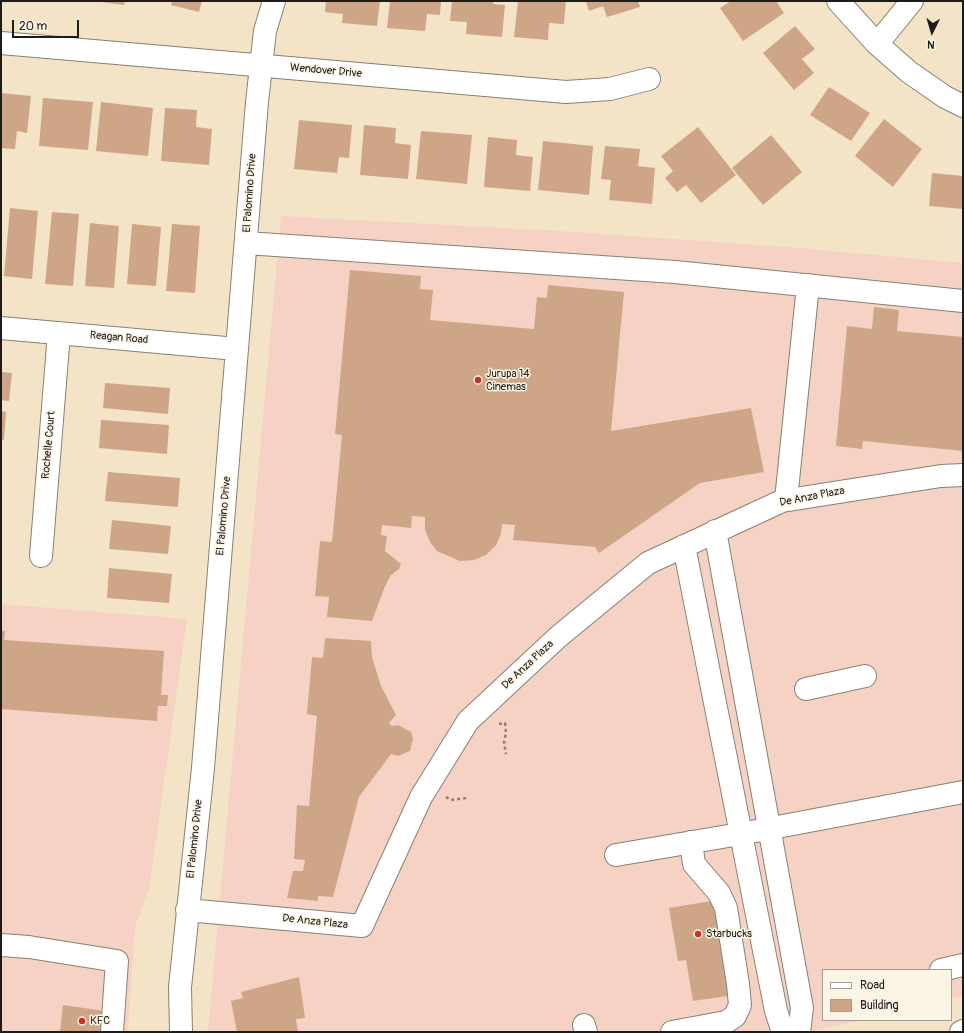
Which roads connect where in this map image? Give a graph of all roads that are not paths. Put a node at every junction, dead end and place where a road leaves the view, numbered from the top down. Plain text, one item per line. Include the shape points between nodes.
1 (274, 1) edge
2 (838, 1) edge
3 (912, 1) edge
4 (1, 43) edge
5 (877, 44) junction
6 (261, 65) junction
7 (649, 79) dead end
8 (963, 106) edge
9 (246, 243) junction
10 (808, 285) junction
11 (963, 301) edge
12 (1, 328) edge
13 (59, 333) junction
14 (238, 348) junction
15 (963, 475) edge
16 (786, 500) junction
17 (715, 531) junction
18 (684, 546) junction
19 (41, 556) dead end
20 (865, 676) dead end
21 (806, 689) dead end
22 (963, 792) edge
23 (770, 829) junction
24 (740, 834) junction
25 (691, 842) junction
26 (616, 855) dead end
27 (187, 910) junction
28 (1, 945) edge
29 (963, 965) edge
30 (945, 969) edge
31 (112, 1032) edge
32 (181, 1032) edge
33 (672, 1032) edge
34 (783, 1032) edge
35 (799, 1032) edge

1 - 6 street, El Palomino Drive via 265,31
2 - 5 street
3 - 5 street
4 - 6 street, Wendover Drive
5 - 8 street via 909,72
6 - 7 street, Wendover Drive via 566,92 610,89
6 - 9 street, El Palomino Drive
9 - 10 street via 675,272
9 - 14 street, El Palomino Drive
10 - 11 street
10 - 16 street
12 - 13 street, Reagan Road
13 - 14 street, Reagan Road
13 - 19 street, Rochelle Court
14 - 27 street, El Palomino Drive via 203,768
15 - 16 street, De Anza Plaza via 941,476
16 - 17 street, De Anza Plaza
17 - 18 street, De Anza Plaza
17 - 23 street
18 - 24 street
18 - 27 street, De Anza Plaza via 648,563 558,637 468,722 421,797 362,926
20 - 21 street
22 - 23 street
23 - 24 street
23 - 35 street via 802,1008
24 - 25 street
24 - 34 street via 776,1011
25 - 26 street
25 - 33 street via 694,864 720,893 726,908 740,1005 735,1016 726,1022
27 - 32 street, El Palomino Drive via 180,987
28 - 31 street via 117,961
29 - 30 street

